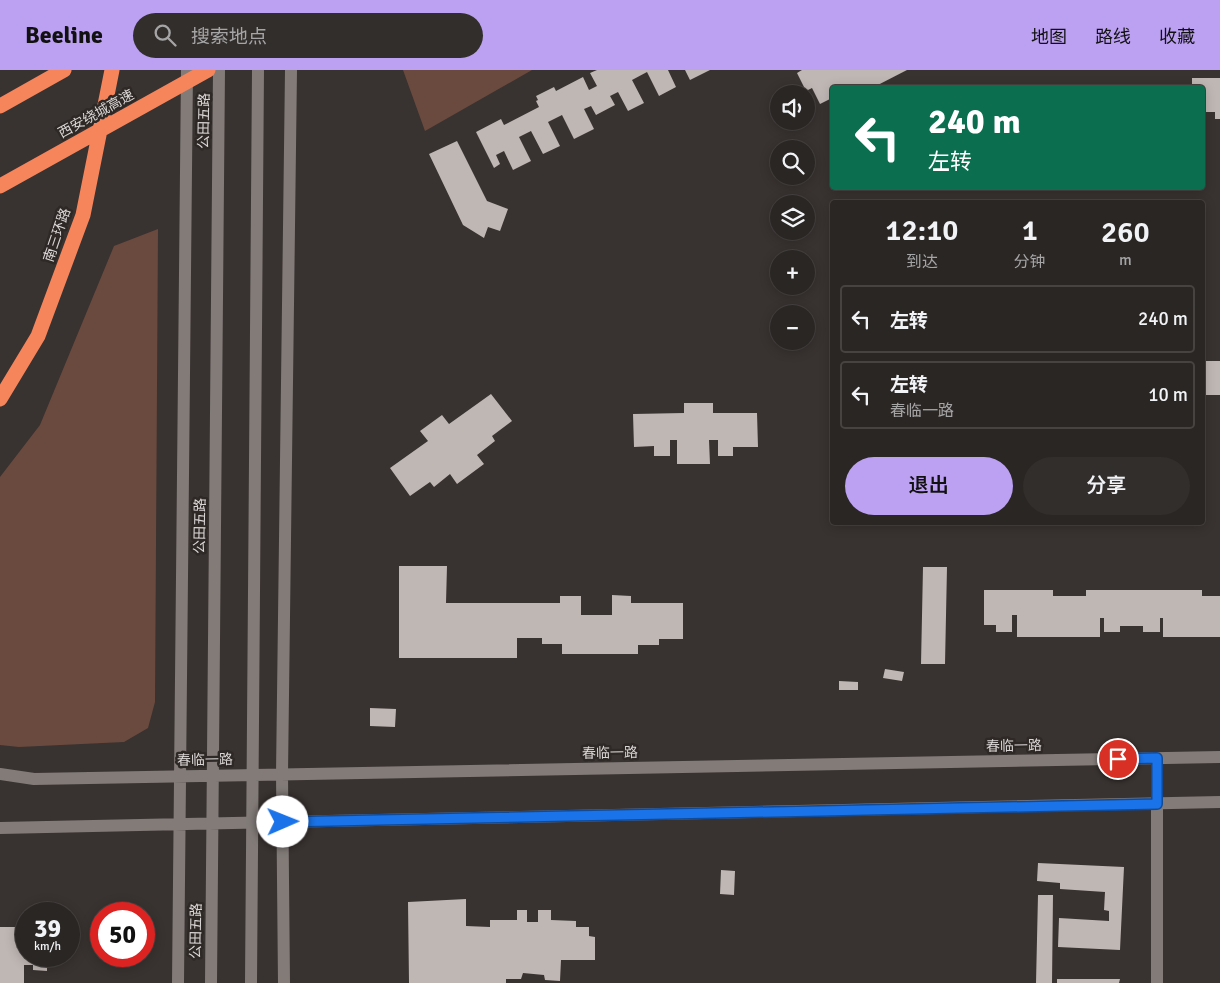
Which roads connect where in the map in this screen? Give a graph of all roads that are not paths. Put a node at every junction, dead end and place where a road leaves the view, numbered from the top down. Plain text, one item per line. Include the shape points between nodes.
1 (64, 70) edge
2 (112, 70) edge
3 (187, 70) edge
4 (208, 70) edge
5 (219, 70) edge
6 (258, 70) edge
7 (291, 70) edge
8 (0, 106) edge
9 (0, 186) edge
10 (0, 399) edge
11 (1220, 757) edge
12 (1157, 758) junction
13 (0, 774) edge
14 (282, 774) junction
15 (179, 776) junction
16 (1220, 802) edge
17 (1157, 804) junction
18 (283, 822) junction
19 (179, 824) junction
20 (0, 828) edge
21 (178, 983) edge
22 (211, 983) edge
23 (251, 983) edge
24 (284, 983) edge
25 (1157, 983) edge

1 - 8 highway
2 - 10 highway, 南三环路 via 83,215 38,336
3 - 15 main road
4 - 9 highway, 西安绕城高速
5 - 22 main road, 公田五路
6 - 23 main road
7 - 14 main road
11 - 12 main road, 春临一路
12 - 14 main road, 春临一路
12 - 17 main road
13 - 15 main road, 春临一路 via 34,779
14 - 15 main road, 春临一路
14 - 18 main road
15 - 19 main road
16 - 17 main road
17 - 18 main road
17 - 25 main road
18 - 19 main road
18 - 24 main road
19 - 20 main road
19 - 21 main road

